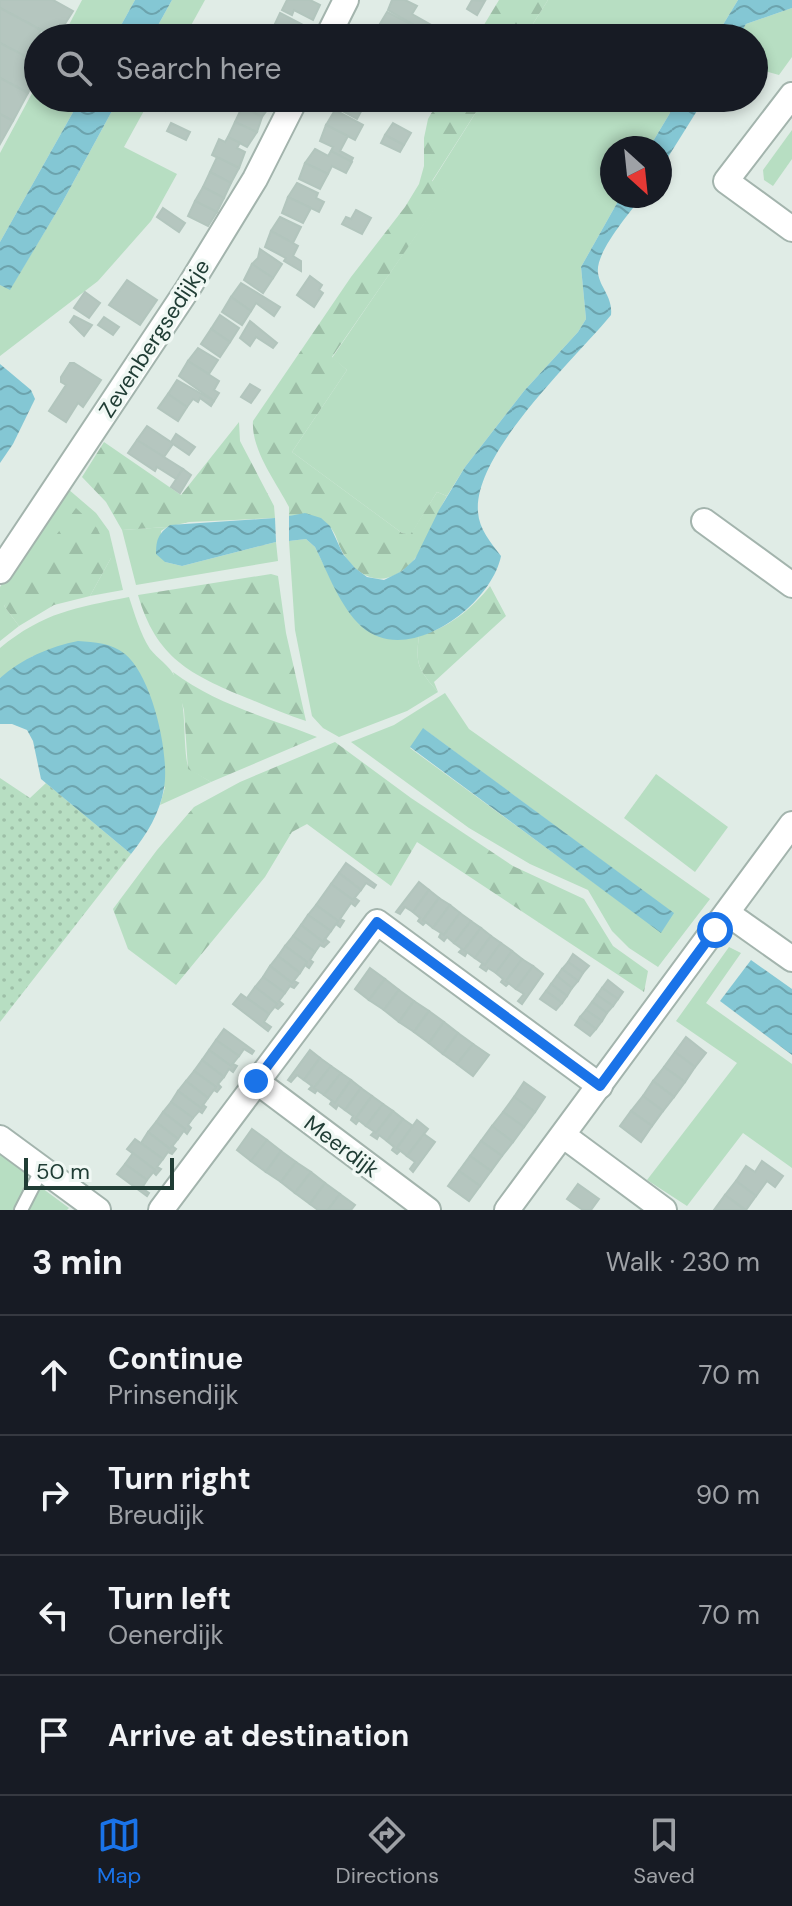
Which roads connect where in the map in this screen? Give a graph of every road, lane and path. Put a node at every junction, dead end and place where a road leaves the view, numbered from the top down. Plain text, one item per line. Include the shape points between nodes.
1 (346, 0) edge
2 (334, 24) edge
3 (792, 95) edge
4 (289, 112) edge
5 (792, 229) edge
6 (704, 521) dead end
7 (0, 571) edge
8 (792, 585) edge
9 (792, 824) edge
10 (727, 913) junction
11 (792, 959) edge
12 (256, 1081) junction
13 (600, 1086) junction
14 (564, 1136) junction
15 (0, 1138) edge
16 (42, 1169) junction
17 (21, 1210) edge
18 (98, 1210) edge
19 (161, 1210) edge
20 (428, 1210) edge
21 (507, 1210) edge
22 (664, 1210) edge

1 - 2 street
3 - 5 street via 726,181
4 - 7 street, Zevenbergsedijkje via 187,290
6 - 8 street
9 - 10 street
10 - 11 street
10 - 13 street
12 - 13 street via 377,922
12 - 19 street
12 - 20 street, Meerdijk
13 - 14 street
14 - 21 street
14 - 22 street
15 - 16 street
16 - 17 lane
16 - 18 street

